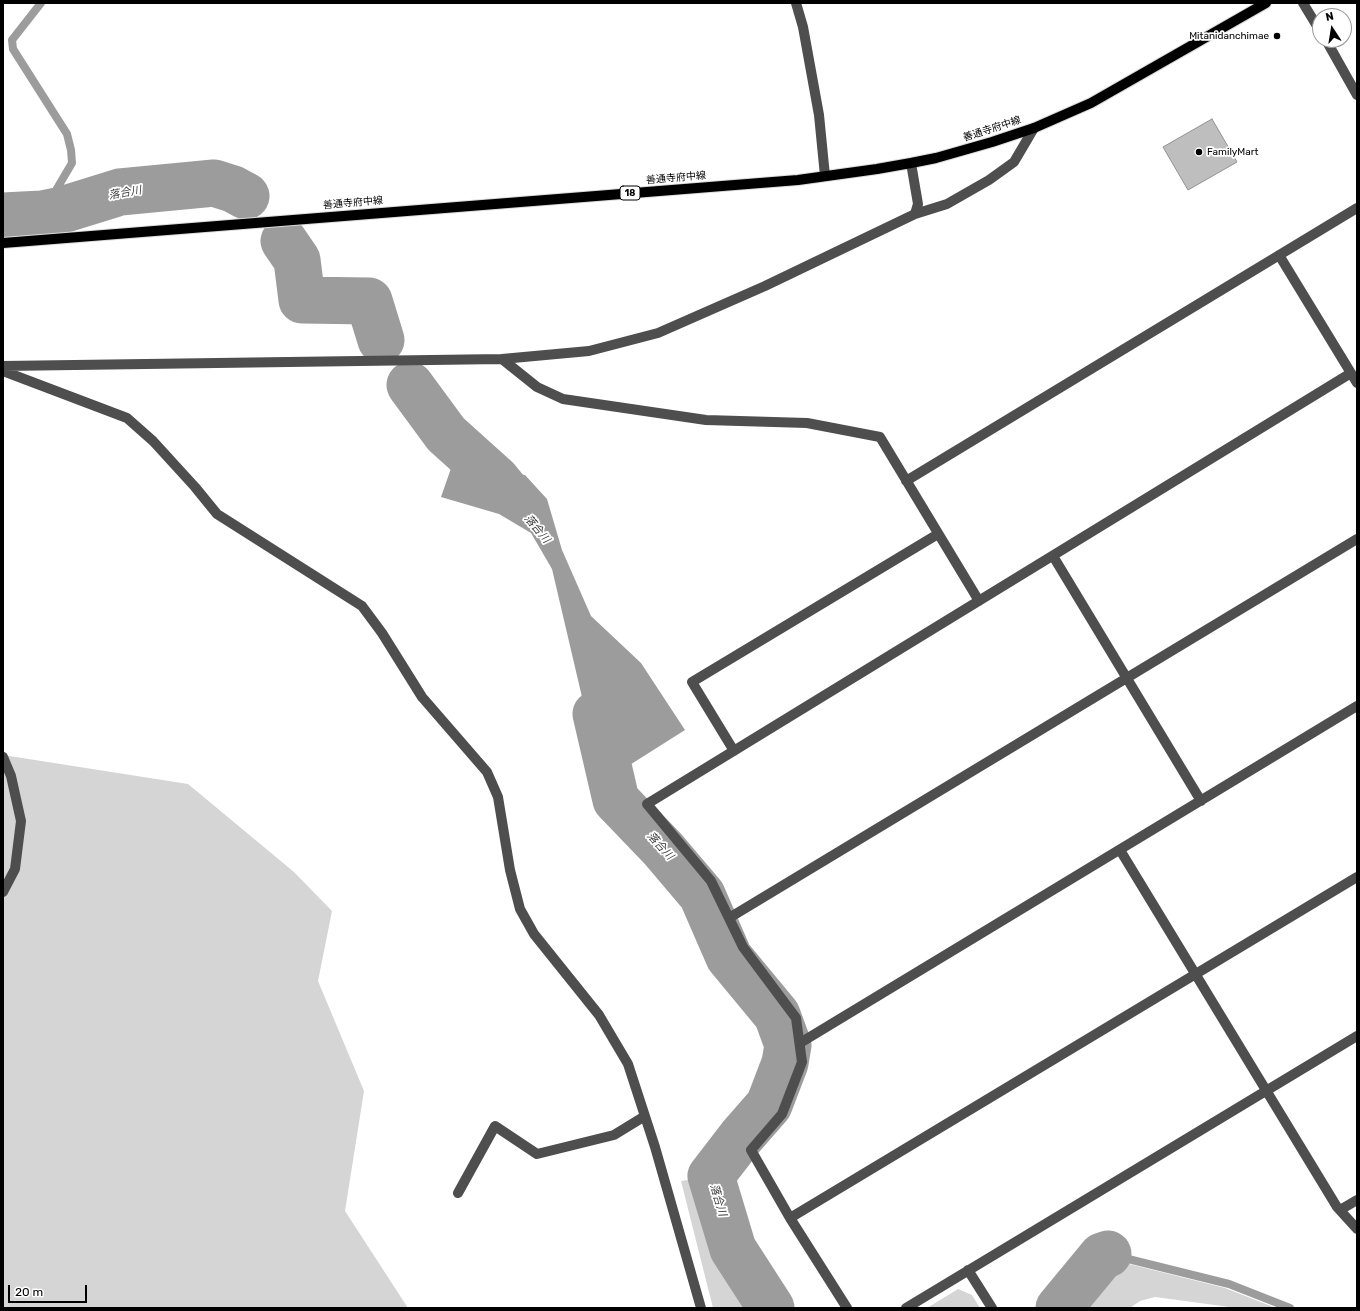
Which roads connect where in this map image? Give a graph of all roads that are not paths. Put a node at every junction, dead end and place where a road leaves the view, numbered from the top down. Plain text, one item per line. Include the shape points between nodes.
1 (796, 3) edge
2 (1266, 3) edge
3 (1303, 3) edge
4 (1312, 18) edge
5 (1331, 48) edge
6 (1357, 95) edge
7 (1034, 128) junction
8 (911, 163) junction
9 (825, 176) junction
10 (1357, 208) edge
11 (915, 214) junction
12 (3, 243) edge
13 (1279, 255) junction
14 (502, 359) junction
15 (3, 366) edge
16 (3, 371) edge
17 (1351, 374) junction
18 (1357, 383) edge
19 (906, 481) junction
20 (938, 534) junction
21 (1357, 539) edge
22 (1053, 556) junction
23 (979, 601) junction
24 (1127, 678) junction
25 (1357, 706) edge
26 (734, 751) junction
27 (3, 757) edge
28 (1201, 801) junction
29 (1120, 850) junction
30 (1357, 877) edge
31 (3, 892) edge
32 (729, 918) junction
33 (1195, 974) junction
34 (1357, 1036) edge
35 (800, 1043) junction
36 (1266, 1091) junction
37 (645, 1116) junction
38 (458, 1193) dead end
39 (1357, 1200) edge
40 (1340, 1210) junction
41 (790, 1218) junction
42 (1357, 1229) edge
43 (968, 1270) junction
44 (701, 1308) edge
45 (848, 1308) edge
46 (906, 1308) edge
47 (992, 1308) edge

1 - 9 street via 803,27 819,115
2 - 7 main road, 善通寺府中線 / 18 via 1092,103
3 - 4 street
5 - 6 street
7 - 8 main road, 善通寺府中線 / 18 via 986,144
7 - 11 street via 1014,162 947,204
8 - 9 main road, 善通寺府中線 / 18
8 - 11 street via 918,204
9 - 12 main road, 善通寺府中線 / 18
10 - 13 street
11 - 14 street via 765,286 658,333 589,351
13 - 17 street
13 - 19 street
14 - 15 street
14 - 19 street via 537,386 563,399 706,420 807,423 880,436
16 - 37 street via 127,418 153,441 217,514 362,606 382,633 422,698 487,772 498,797 510,870 520,910 534,934 599,1015 628,1064
17 - 18 street
17 - 22 street
19 - 20 street
20 - 23 street
20 - 26 street via 692,682
21 - 24 street
22 - 23 street
22 - 24 street
23 - 26 street
24 - 28 street
24 - 32 street
25 - 28 street
26 - 32 street via 647,804 711,881
27 - 31 street via 11,776 22,821 16,869
28 - 29 street
29 - 33 street
29 - 35 street
30 - 33 street
32 - 35 street via 743,947 796,1018
33 - 36 street
33 - 41 street
34 - 36 street
35 - 41 street via 802,1062 782,1114 751,1150
36 - 40 street
36 - 43 street
37 - 38 street via 614,1135 537,1154 495,1126
37 - 44 street
39 - 40 street
40 - 42 street
41 - 45 street
43 - 46 street
43 - 47 street

